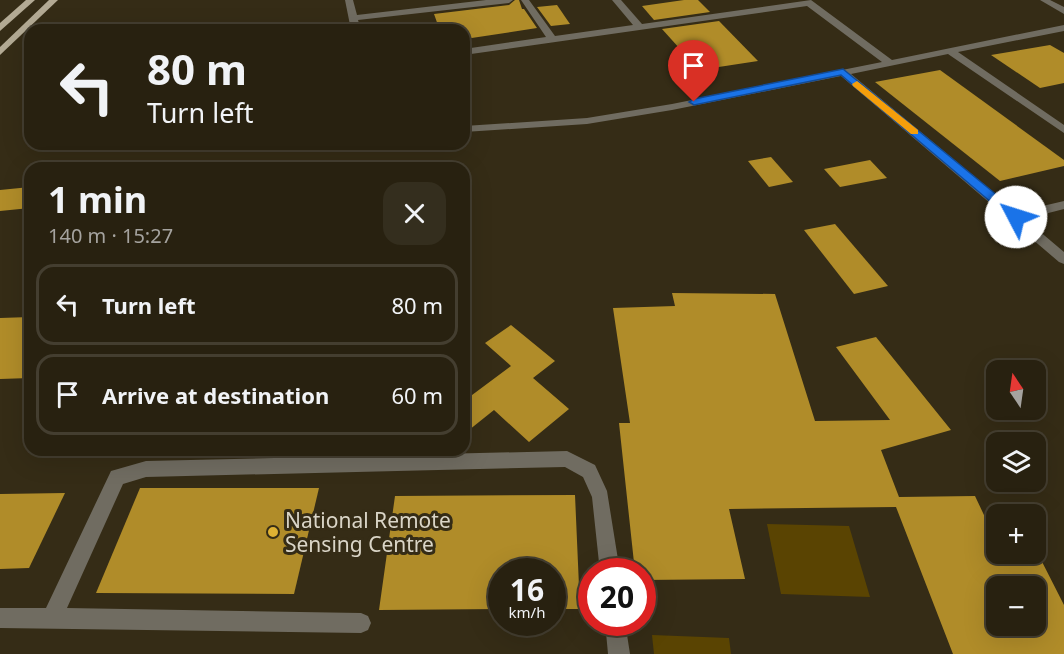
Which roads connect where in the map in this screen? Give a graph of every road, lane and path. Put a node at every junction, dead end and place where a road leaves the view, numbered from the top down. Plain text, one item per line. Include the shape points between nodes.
1 (31, 0) edge
2 (54, 0) edge
3 (349, 0) edge
4 (509, 0) edge
5 (525, 0) edge
6 (616, 0) edge
7 (1044, 0) edge
8 (806, 1) edge
9 (1064, 10) edge
10 (353, 18) junction
11 (29, 24) edge
12 (354, 24) edge
13 (639, 27) junction
14 (0, 28) edge
15 (1064, 28) edge
16 (24, 29) edge
17 (553, 40) junction
18 (470, 51) edge
19 (950, 51) junction
20 (0, 52) edge
21 (890, 62) junction
22 (843, 72) junction
23 (470, 129) edge
24 (1064, 130) edge
25 (1064, 205) edge
26 (1016, 217) junction
27 (1064, 259) edge
28 (609, 558) edge
29 (0, 618) edge
30 (52, 618) junction
31 (361, 623) dead end
32 (617, 636) edge
33 (619, 654) edge

1 - 14 main road
2 - 11 main road
3 - 10 lane
4 - 10 lane
5 - 17 lane
6 - 13 lane
7 - 9 lane
8 - 13 lane
8 - 21 lane
10 - 12 lane
13 - 17 lane
15 - 19 lane
16 - 20 main road
17 - 18 lane
19 - 21 lane
19 - 24 lane
21 - 22 lane
22 - 23 lane via 587,121
22 - 26 lane
25 - 26 lane
26 - 27 lane
28 - 30 lane via 602,497 589,471 567,459 146,470 117,477
29 - 30 lane
30 - 31 lane
32 - 33 lane

